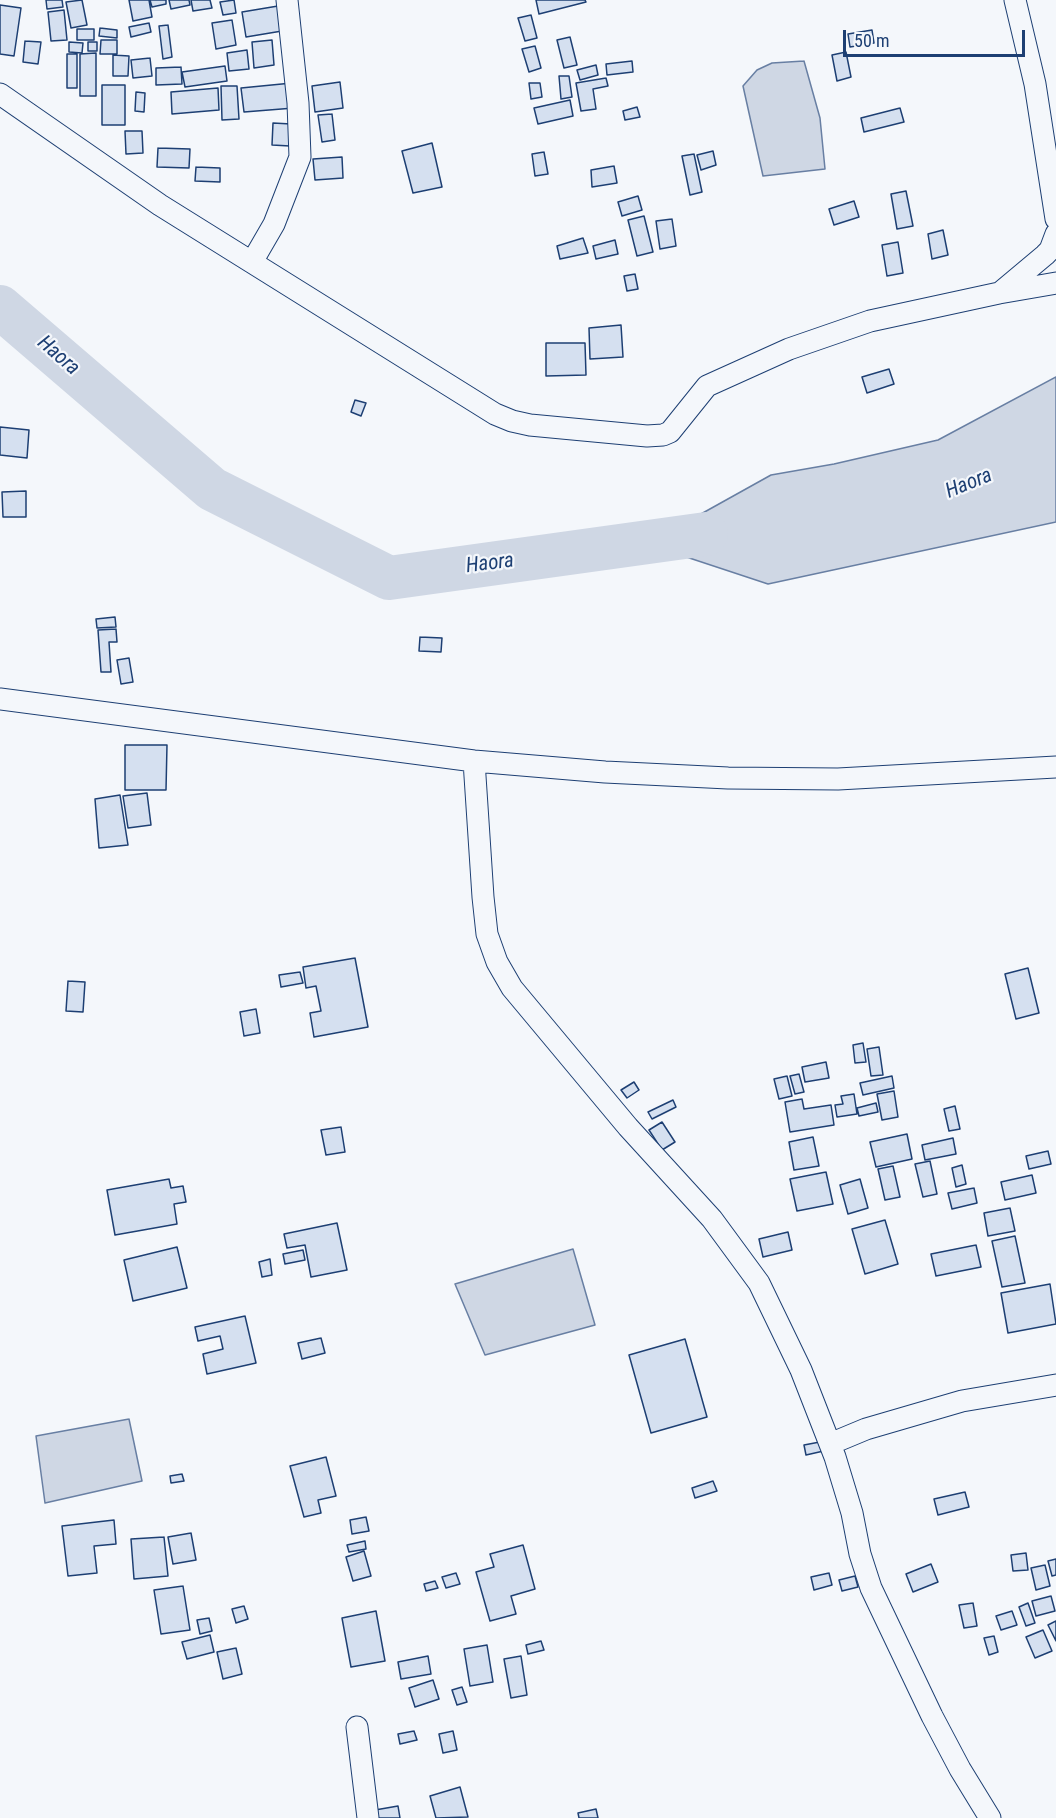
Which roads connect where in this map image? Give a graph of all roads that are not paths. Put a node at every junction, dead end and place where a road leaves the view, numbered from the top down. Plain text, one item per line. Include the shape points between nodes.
1 (287, 0) edge
2 (1015, 0) edge
3 (0, 94) edge
4 (1056, 219) edge
5 (1056, 234) edge
6 (252, 262) junction
7 (1056, 283) edge
8 (999, 293) junction
9 (0, 699) edge
10 (474, 761) junction
11 (1056, 767) edge
12 (1056, 1384) edge
13 (830, 1444) junction
14 (357, 1727) dead end
15 (368, 1818) edge
16 (990, 1818) edge

1 - 6 street via 300,157 274,224
2 - 4 street via 1035,84
3 - 6 street via 160,205
5 - 8 street via 1050,250
6 - 8 street via 495,414 530,425 656,436 670,432 707,386 789,349 870,321
7 - 8 street
9 - 10 street
10 - 11 street via 728,778 838,779
10 - 13 street via 487,934 496,962 512,988 628,1127 712,1219 754,1275 801,1370
12 - 13 street via 962,1401 866,1429
13 - 16 street via 871,1588 932,1716
14 - 15 street

